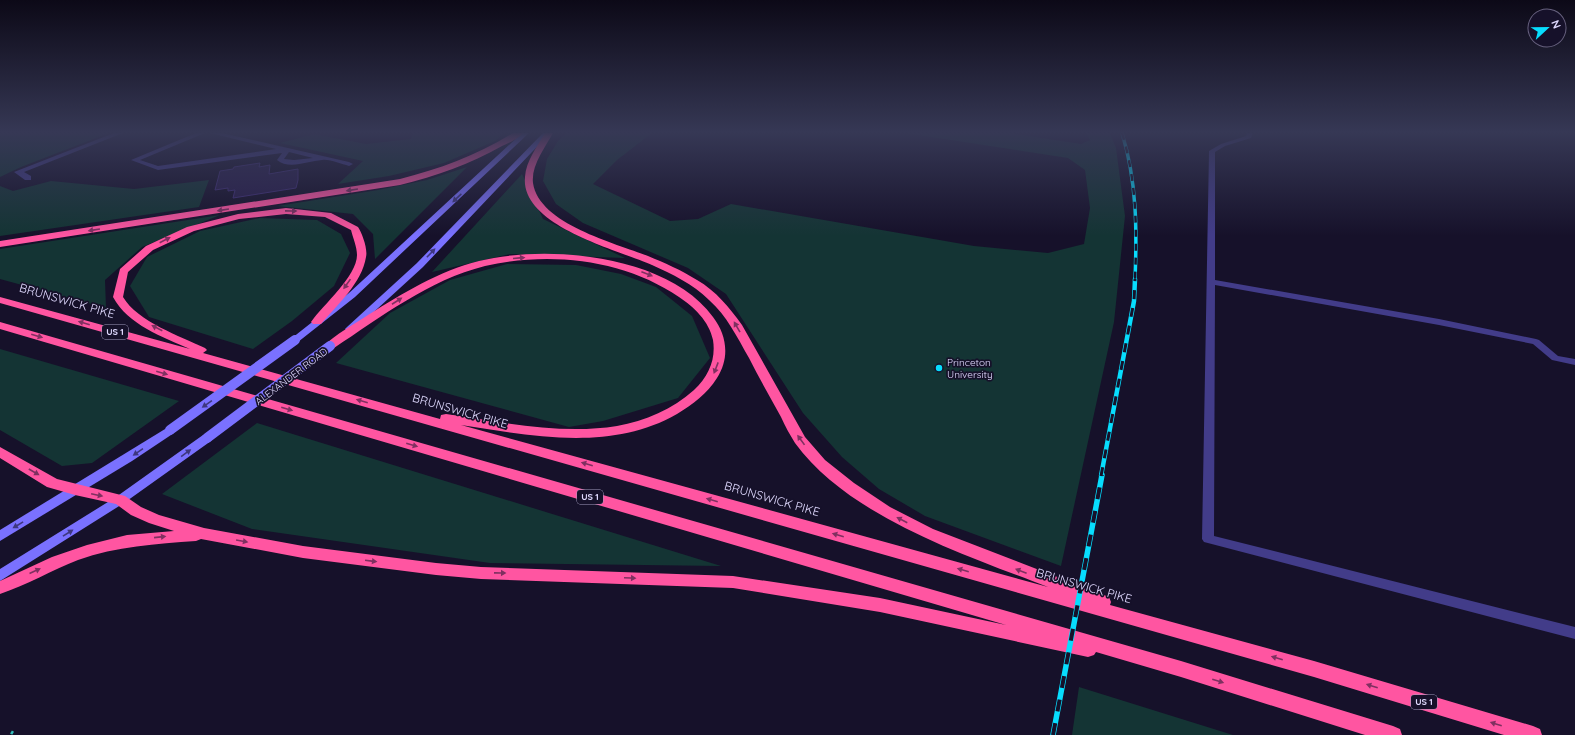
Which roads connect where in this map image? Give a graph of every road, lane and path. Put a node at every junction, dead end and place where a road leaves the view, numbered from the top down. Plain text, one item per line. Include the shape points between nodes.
1 (30, 167) edge
2 (450, 167) edge
3 (490, 167) edge
4 (515, 167) edge
5 (532, 167) edge
6 (1212, 167) edge
7 (28, 178) dead end
8 (0, 244) edge
9 (1211, 282) junction
10 (0, 300) edge
11 (317, 322) junction
12 (0, 325) edge
13 (330, 346) junction
14 (1575, 362) edge
15 (229, 364) junction
16 (400, 412) junction
17 (0, 452) edge
18 (75, 490) junction
19 (120, 500) junction
20 (204, 534) junction
21 (0, 536) edge
22 (0, 576) edge
23 (0, 588) edge
24 (1176, 630) junction
25 (1575, 633) edge
26 (1181, 669) junction
27 (11, 732) dead end
28 (16, 735) edge
29 (1393, 735) edge
30 (1533, 735) edge

1 - 7 lane via 18,172
2 -> 8 highway via 400,182
3 -> 11 main road via 374,276
13 -> 4 main road, ALEXANDER ROAD via 420,265
24 -> 5 highway via 928,533 885,511 834,476 800,440 736,325 715,298 686,278 565,225 543,209 533,196 529,182
6 - 9 lane
9 - 14 lane via 1439,322 1536,342 1555,358
9 - 25 lane via 1208,539
15 -> 10 highway, BRUNSWICK PIKE / US 1
15 -> 11 highway via 140,319 121,303 118,292 120,280 127,268 161,242 186,230 214,222 244,215 283,211 331,216 349,223 360,235 362,256 351,278
11 -> 18 main road, bridge via 170,430
12 -> 26 highway, US 1
13 -> 16 highway via 399,300 442,277 496,261 541,257 599,261 659,279 684,294 704,312 719,341 718,364 712,378 694,397 660,417 623,429 590,433 553,432
19 -> 13 main road, ALEXANDER ROAD, bridge
16 -> 15 highway, BRUNSWICK PIKE / US 1
24 -> 16 highway, BRUNSWICK PIKE / US 1
17 -> 18 highway via 52,483
18 -> 19 highway
18 -> 21 main road
19 - 20 highway via 154,519
22 -> 19 main road, ALEXANDER ROAD
23 -> 20 highway via 52,564 103,546
20 -> 26 highway via 303,552 436,569 481,573 733,582 880,605
30 -> 24 highway, BRUNSWICK PIKE / US 1
26 -> 29 highway, US 1
27 - 28 path

